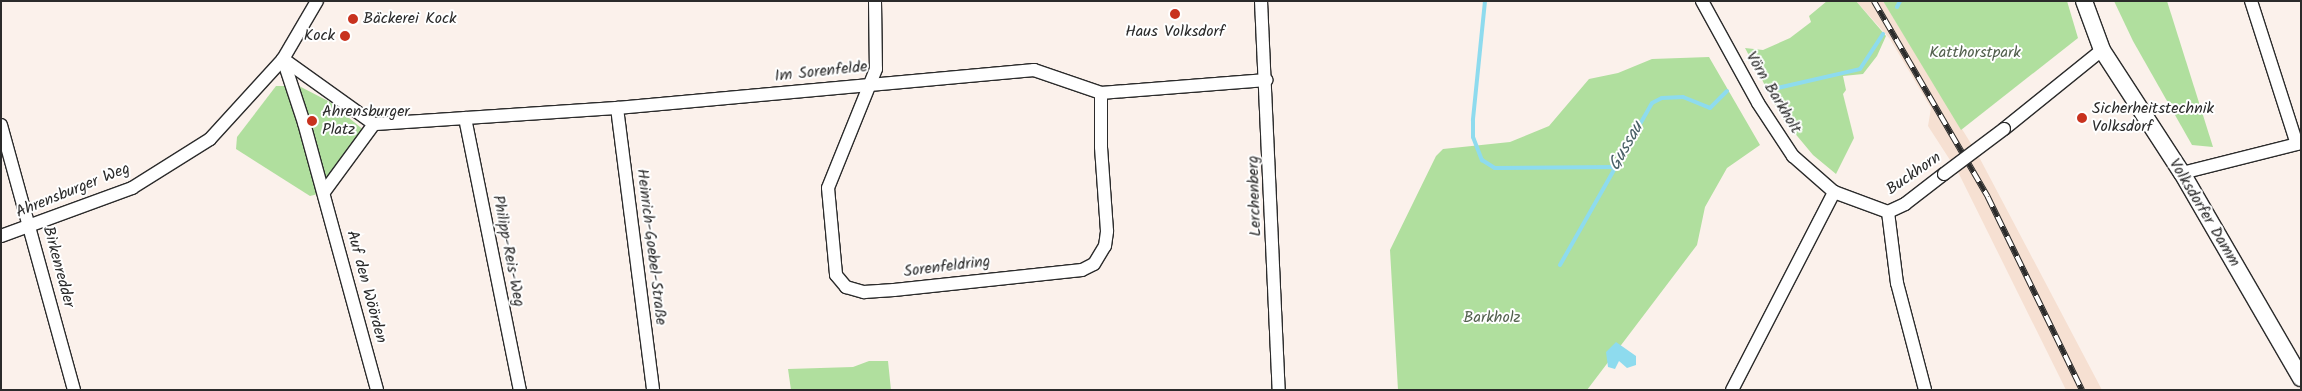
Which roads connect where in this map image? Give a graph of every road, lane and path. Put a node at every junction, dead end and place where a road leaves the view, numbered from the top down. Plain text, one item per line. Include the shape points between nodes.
1 (317, 1) edge
2 (875, 1) edge
3 (1261, 1) edge
4 (1702, 1) edge
5 (2084, 1) edge
6 (2251, 1) edge
7 (2102, 50) junction
8 (283, 58) junction
9 (1266, 80) junction
10 (872, 83) junction
11 (1101, 93) junction
12 (617, 108) junction
13 (465, 118) junction
14 (374, 124) junction
15 (1, 125) edge
16 (2299, 144) edge
17 (2182, 174) junction
18 (324, 192) junction
19 (1834, 192) junction
20 (1888, 212) junction
21 (30, 227) junction
22 (1, 236) edge
23 (2301, 378) edge
24 (74, 390) edge
25 (377, 390) edge
26 (520, 390) edge
27 (653, 390) edge
28 (1279, 390) edge
29 (1732, 390) edge
30 (1926, 390) edge

1 - 8 street, Ahrensburger Weg
2 - 10 street, Sorenfeldring via 876,69
3 - 9 street, Lerchenberg
4 - 19 street, Vörn Barkholt via 1777,135 1814,176
5 - 7 main road, Volksdorfer Damm
6 - 16 street
7 - 17 main road, Volksdorfer Damm
7 - 20 street, Buckhorn, bridge via 1905,204
8 - 14 street
8 - 18 street
8 - 21 street, Ahrensburger Weg via 210,139 132,188
9 - 11 street, Im Sorenfelde
9 - 28 street, Lerchenberg
10 - 11 street, Im Sorenfelde via 1034,70
10 - 11 street, Sorenfeldring via 828,188 836,275 846,287 864,292 1082,270 1094,264 1105,246 1107,231
10 - 12 street, Im Sorenfelde
12 - 13 street, Im Sorenfelde
12 - 27 street, Heinrich-Goebel-Straße
13 - 14 street, Im Sorenfelde
13 - 26 street, Philipp-Reis-Weg
14 - 18 street
15 - 21 street, Birkenredder
16 - 17 street
17 - 23 main road, Volksdorfer Damm
18 - 25 street, Auf den Wöörden
19 - 20 street, Vörn Barkholt
19 - 29 street
20 - 30 street, Buckhorn via 1897,283
21 - 22 street, Ahrensburger Weg
21 - 24 street, Birkenredder

